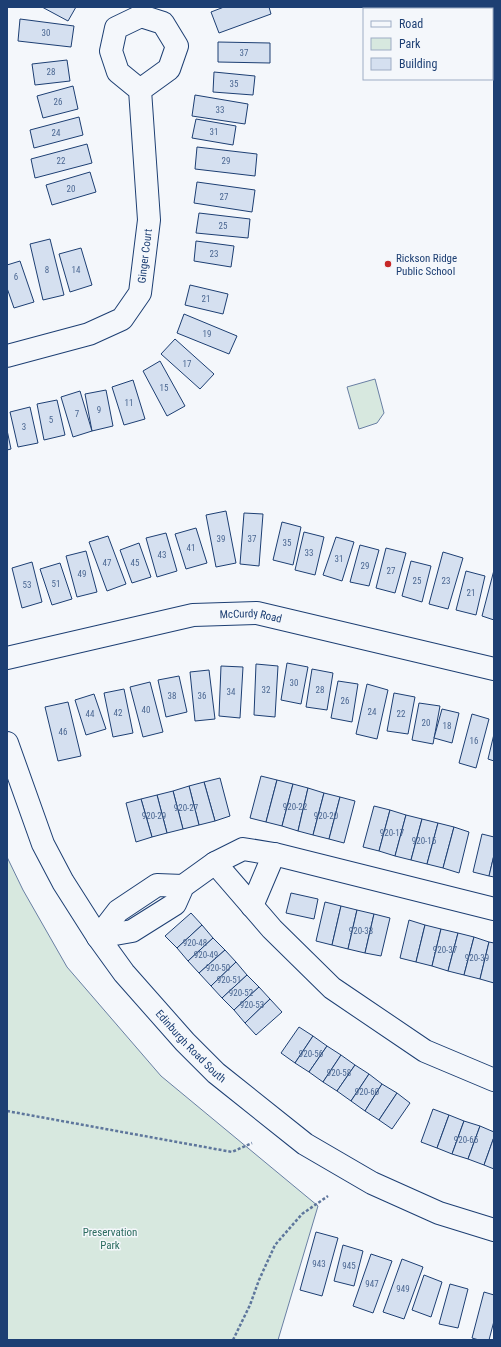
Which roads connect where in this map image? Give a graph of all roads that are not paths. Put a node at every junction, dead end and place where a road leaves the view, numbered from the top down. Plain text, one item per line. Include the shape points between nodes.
1 (140, 90) dead end
2 (7, 356) edge
3 (7, 658) edge
4 (494, 669) edge
5 (7, 743) edge
6 (274, 854) junction
7 (215, 863) junction
8 (252, 906) junction
9 (494, 909) edge
10 (98, 937) junction
11 (494, 1080) edge
12 (494, 1230) edge

1 - 2 street, Ginger Court via 149,220 140,293 122,319 89,334
3 - 4 street, McCurdy Road via 193,615 257,613
5 - 10 street, Edinburgh Road South via 43,844 63,882
6 - 7 street via 243,849
6 - 8 street
6 - 9 street
7 - 8 street
7 - 10 street via 183,886 157,885 118,911
8 - 11 street via 332,988 425,1051
10 - 12 street, Edinburgh Road South via 124,972 185,1042 216,1073 305,1144 372,1183 440,1213

